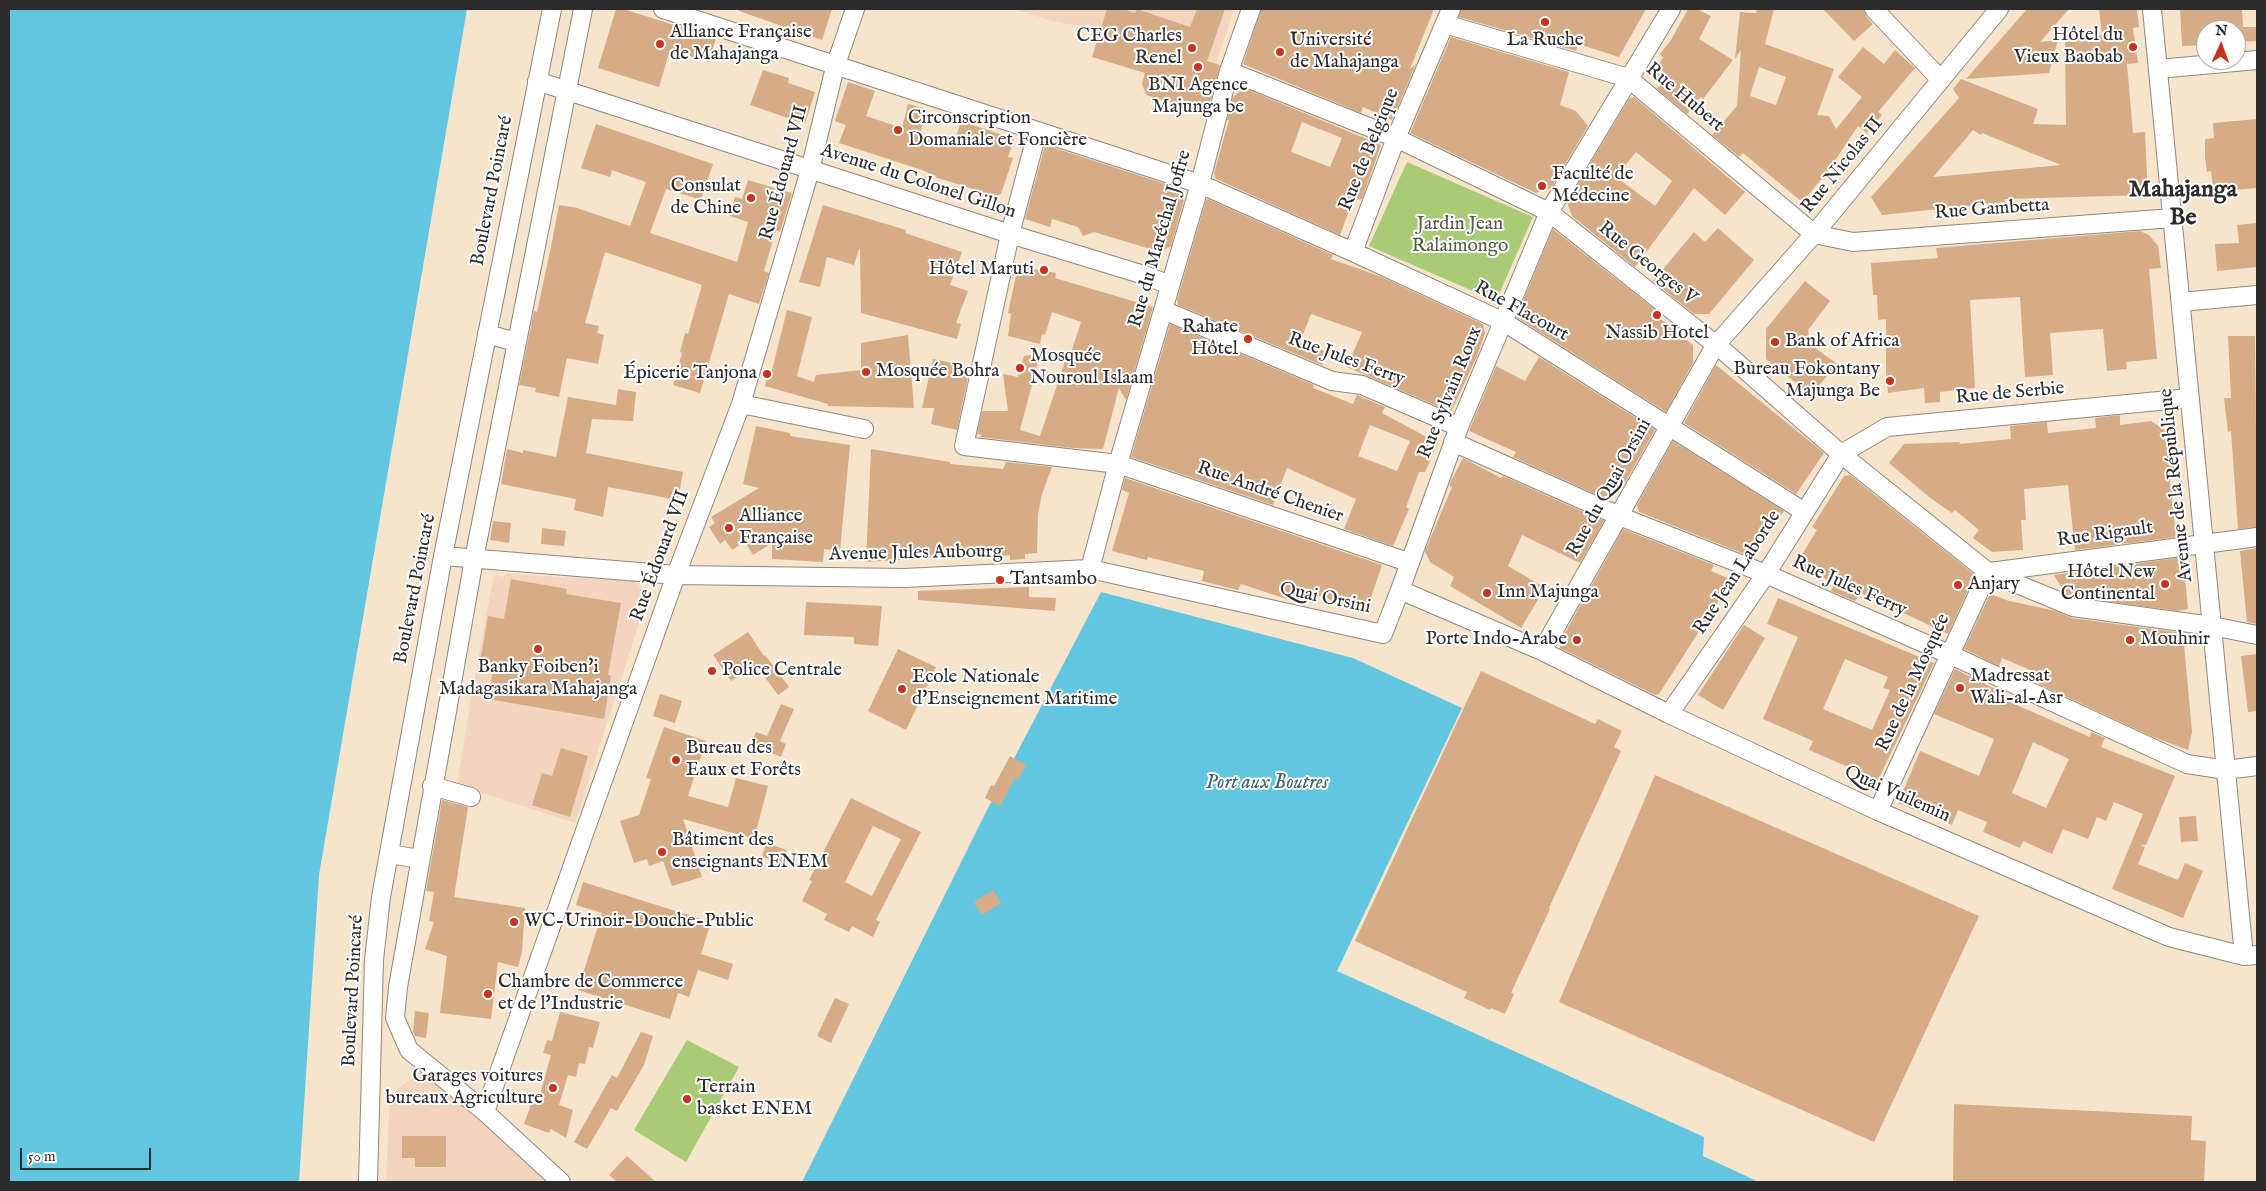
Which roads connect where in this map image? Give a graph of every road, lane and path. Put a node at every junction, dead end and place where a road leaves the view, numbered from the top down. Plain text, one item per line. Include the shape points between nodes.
1 (552, 9) edge
2 (583, 9) edge
3 (663, 9) edge
4 (855, 9) edge
5 (1251, 9) edge
6 (1671, 9) edge
7 (1874, 9) edge
8 (1998, 9) edge
9 (2152, 9) edge
10 (1448, 16) edge
11 (2257, 60) edge
12 (836, 66) junction
13 (2158, 69) junction
14 (1229, 71) junction
15 (1628, 78) junction
16 (1941, 80) junction
17 (537, 81) junction
18 (568, 91) junction
19 (1037, 132) junction
20 (1396, 138) junction
21 (810, 170) junction
22 (1200, 184) junction
23 (1549, 212) junction
24 (2173, 218) junction
25 (1010, 234) junction
26 (1814, 234) junction
27 (1353, 252) junction
28 (1170, 285) junction
29 (2257, 295) edge
30 (2182, 302) junction
31 (1163, 310) junction
32 (1504, 322) junction
33 (487, 334) junction
34 (516, 342) junction
35 (1716, 346) junction
36 (2190, 398) junction
37 (741, 404) junction
38 (1668, 426) junction
39 (864, 429) dead end
40 (1456, 435) junction
41 (1840, 454) junction
42 (1118, 464) junction
43 (1804, 511) junction
44 (1619, 516) junction
45 (2257, 537) edge
46 (2204, 543) junction
47 (443, 556) junction
48 (474, 559) junction
49 (1408, 562) junction
50 (1090, 569) junction
51 (1988, 572) junction
52 (1766, 574) junction
53 (676, 575) junction
54 (1400, 590) junction
55 (2212, 626) junction
56 (2257, 635) edge
57 (1542, 651) junction
58 (1951, 655) junction
59 (1669, 714) junction
60 (2257, 766) edge
61 (2226, 770) junction
62 (432, 786) junction
63 (471, 797) dead end
64 (1878, 811) junction
65 (389, 854) junction
66 (420, 859) junction
67 (2251, 956) edge
68 (372, 1017) junction
69 (395, 1018) junction
70 (485, 1112) junction
71 (368, 1182) edge
72 (561, 1182) edge

1 - 17 street, Boulevard Poincaré
2 - 18 street
3 - 12 street, Rue Flacourt
4 - 12 street, Rue Édouard VII
5 - 14 street, Rue du Maréchal Joffre
6 - 15 street, Rue Sylvain Roux
7 - 16 street
8 - 16 street, Rue Nicolas II
9 - 13 street, Avenue de la République
10 - 15 street, Rue Hubert
10 - 20 street, Rue de Belgique
11 - 13 street
12 - 19 street, Rue Flacourt
12 - 21 street, Rue Édouard VII
13 - 24 street, Avenue de la République
14 - 20 street, Rue Georges V
14 - 22 street, Rue du Maréchal Joffre
15 - 23 street, Rue Sylvain Roux
15 - 26 street, Rue Hubert
16 - 26 street, Rue Nicolas II
17 - 18 street, Avenue du Colonel Gillon
17 - 33 street, Boulevard Poincaré
18 - 21 street, Avenue du Colonel Gillon
18 - 34 street
19 - 22 street, Rue Flacourt
19 - 25 street
20 - 23 street, Rue Georges V
20 - 27 street, Rue de Belgique
21 - 25 street, Avenue du Colonel Gillon
21 - 37 street, Rue Édouard VII
22 - 27 street, Rue Flacourt
22 - 28 street, Rue du Maréchal Joffre
23 - 32 street, Rue Sylvain Roux
23 - 35 street, Rue Georges V
24 - 26 street, Rue Gambetta via 1853,242
24 - 30 street, Avenue de la République
25 - 28 street, Avenue du Colonel Gillon via 1144,274
25 - 42 street, Rue André Chenier via 964,446
26 - 35 street, Rue Nicolas II
27 - 32 street, Rue Flacourt
28 - 31 street, Rue du Maréchal Joffre
29 - 30 street
30 - 36 street, Avenue de la République
31 - 40 street, Rue Jules Ferry via 1332,381 1362,385
31 - 42 street, Rue du Maréchal Joffre
32 - 38 street, Rue Flacourt
32 - 40 street, Rue Sylvain Roux
33 - 34 street
33 - 47 street, Boulevard Poincaré
34 - 48 street
35 - 38 street, Rue du Quai Orsini
35 - 41 street, Rue Georges V
36 - 41 street, Rue de Serbie via 1887,427
36 - 46 street, Avenue de la République
37 - 39 street
37 - 53 street, Rue Édouard VII
38 - 43 street, Rue Flacourt
38 - 44 street, Rue du Quai Orsini
40 - 44 street, Rue Jules Ferry
40 - 49 street, Rue Sylvain Roux
41 - 43 street, Rue Jean Laborde
41 - 51 street, Rue Georges V
42 - 49 street, Rue André Chenier
42 - 50 street, Rue du Maréchal Joffre
43 - 52 street, Rue Jean Laborde
44 - 52 street, Rue Jules Ferry
44 - 57 street, Rue du Quai Orsini
45 - 46 street, Rue Rigault
46 - 51 street, Rue Rigault
46 - 55 street, Avenue de la République
47 - 48 street, Avenue Jules Aubourg
47 - 65 street, Boulevard Poincaré
48 - 53 street, Avenue Jules Aubourg
48 - 62 street
49 - 54 street, Rue Sylvain Roux
50 - 53 street, Avenue Jules Aubourg via 904,578
50 - 54 street, Quai Orsini via 1383,634
51 - 55 street, Rue Georges V via 2073,607
51 - 58 street, Rue de la Mosquée
52 - 58 street, Rue Jules Ferry
52 - 59 street, Rue Jean Laborde
53 - 70 street, Rue Édouard VII
54 - 57 street, Quai Orsini
55 - 56 street, Rue Georges V
55 - 61 street, Avenue de la République
57 - 59 street, Quai Vuilemin
58 - 61 street, Rue Jules Ferry via 2187,764
58 - 64 street, Rue de la Mosquée
59 - 64 street, Quai Vuilemin
60 - 61 street, Rue Jules Ferry
61 - 67 street, Avenue de la République
62 - 63 street
62 - 66 street
64 - 67 street, Quai Vuilemin via 2169,937
65 - 66 street
65 - 68 street, Boulevard Poincaré via 375,951
66 - 69 street
68 - 69 street
68 - 71 street, Boulevard Poincaré
69 - 70 street via 409,1050
70 - 72 street

